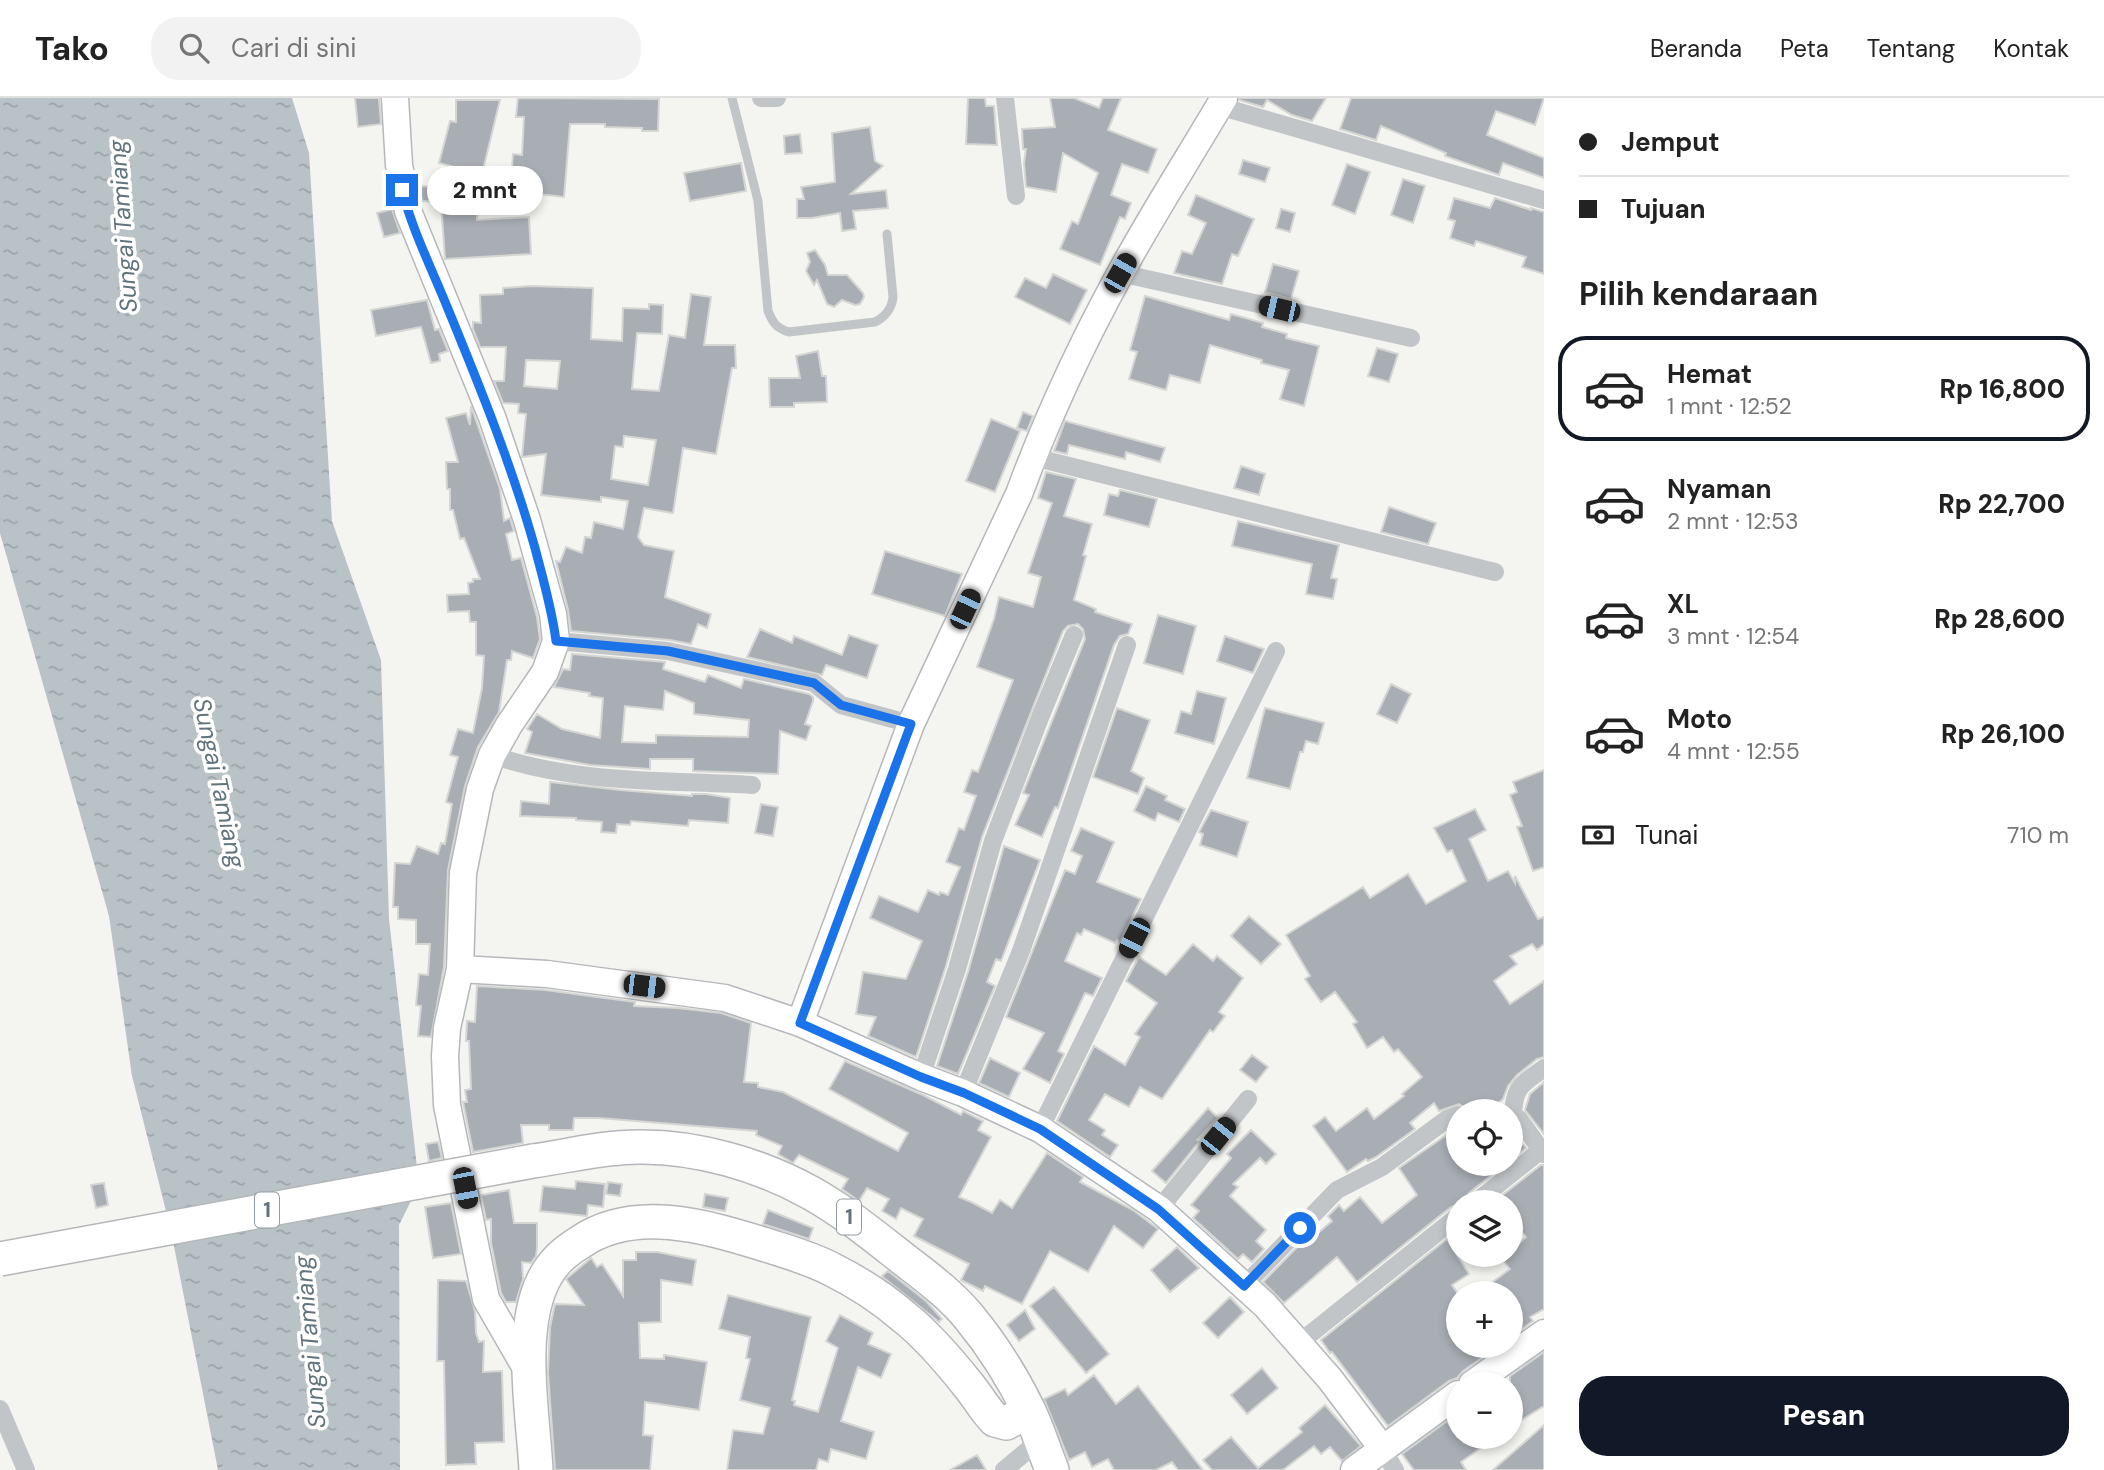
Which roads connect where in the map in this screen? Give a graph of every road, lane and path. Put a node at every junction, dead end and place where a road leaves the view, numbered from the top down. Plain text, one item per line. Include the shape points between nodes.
1 (395, 98) edge
2 (732, 98) edge
3 (761, 98) edge
4 (777, 98) edge
5 (1005, 98) edge
6 (1221, 102) edge
7 (1016, 196) dead end
8 (1544, 200) edge
9 (887, 234) dead end
10 (1120, 273) junction
11 (1411, 338) dead end
12 (1033, 457) junction
13 (1494, 572) dead end
14 (1074, 635) dead end
15 (556, 641) junction
16 (1127, 645) dead end
17 (1276, 651) dead end
18 (911, 724) junction
19 (492, 755) junction
20 (752, 785) dead end
21 (460, 969) junction
22 (800, 1023) junction
23 (1544, 1068) edge
24 (921, 1077) junction
25 (964, 1093) junction
26 (1248, 1099) dead end
27 (1514, 1099) edge
28 (1446, 1120) edge
29 (1523, 1124) edge
30 (1040, 1129) junction
31 (1543, 1152) edge
32 (1492, 1190) edge
33 (1158, 1209) junction
34 (1446, 1226) edge
35 (0, 1259) edge
36 (1244, 1286) junction
37 (1544, 1333) edge
38 (1299, 1343) junction
39 (1489, 1372) edge
40 (530, 1376) junction
41 (1446, 1405) edge
42 (0, 1409) edge
43 (1040, 1440) edge
44 (8, 1448) edge
45 (1388, 1459) edge
46 (26, 1470) edge
47 (536, 1470) edge
48 (1004, 1470) edge
49 (1354, 1470) edge

1 - 15 street via 399,165 408,211 480,387 527,520
2 - 9 lane via 758,201 773,323 789,332 882,318 893,297
3 - 4 street
5 - 7 street
6 - 8 street
6 - 10 street
10 - 11 street
10 - 12 street
12 - 13 street
12 - 18 street
14 - 24 street via 993,841
15 - 18 street via 668,651 814,683 841,705
15 - 19 street via 545,672
16 - 25 street via 1021,951
17 - 30 street
18 - 22 street
19 - 20 street via 535,769 594,778
19 - 21 street via 472,820 463,873
21 - 22 street via 689,991
21 - 40 street via 445,1042 447,1105 486,1298
22 - 24 street
23 - 27 street
24 - 25 street
25 - 30 street
26 - 33 street
28 - 36 street via 1382,1167 1337,1190
29 - 31 street
30 - 33 street
31 - 32 street
33 - 36 street
34 - 38 street
35 - 43 highway, 1, bridge via 533,1161 637,1147 699,1154 740,1164 810,1193 857,1223 944,1292 998,1357
36 - 38 street
37 - 39 street
38 - 45 street
40 - 43 highway via 530,1326 537,1297 551,1265 563,1253 592,1233 620,1224 684,1224 731,1234 834,1270 904,1317 936,1347 995,1420
40 - 47 highway
41 - 45 street
42 - 44 street
43 - 48 street
44 - 46 street
45 - 49 street

